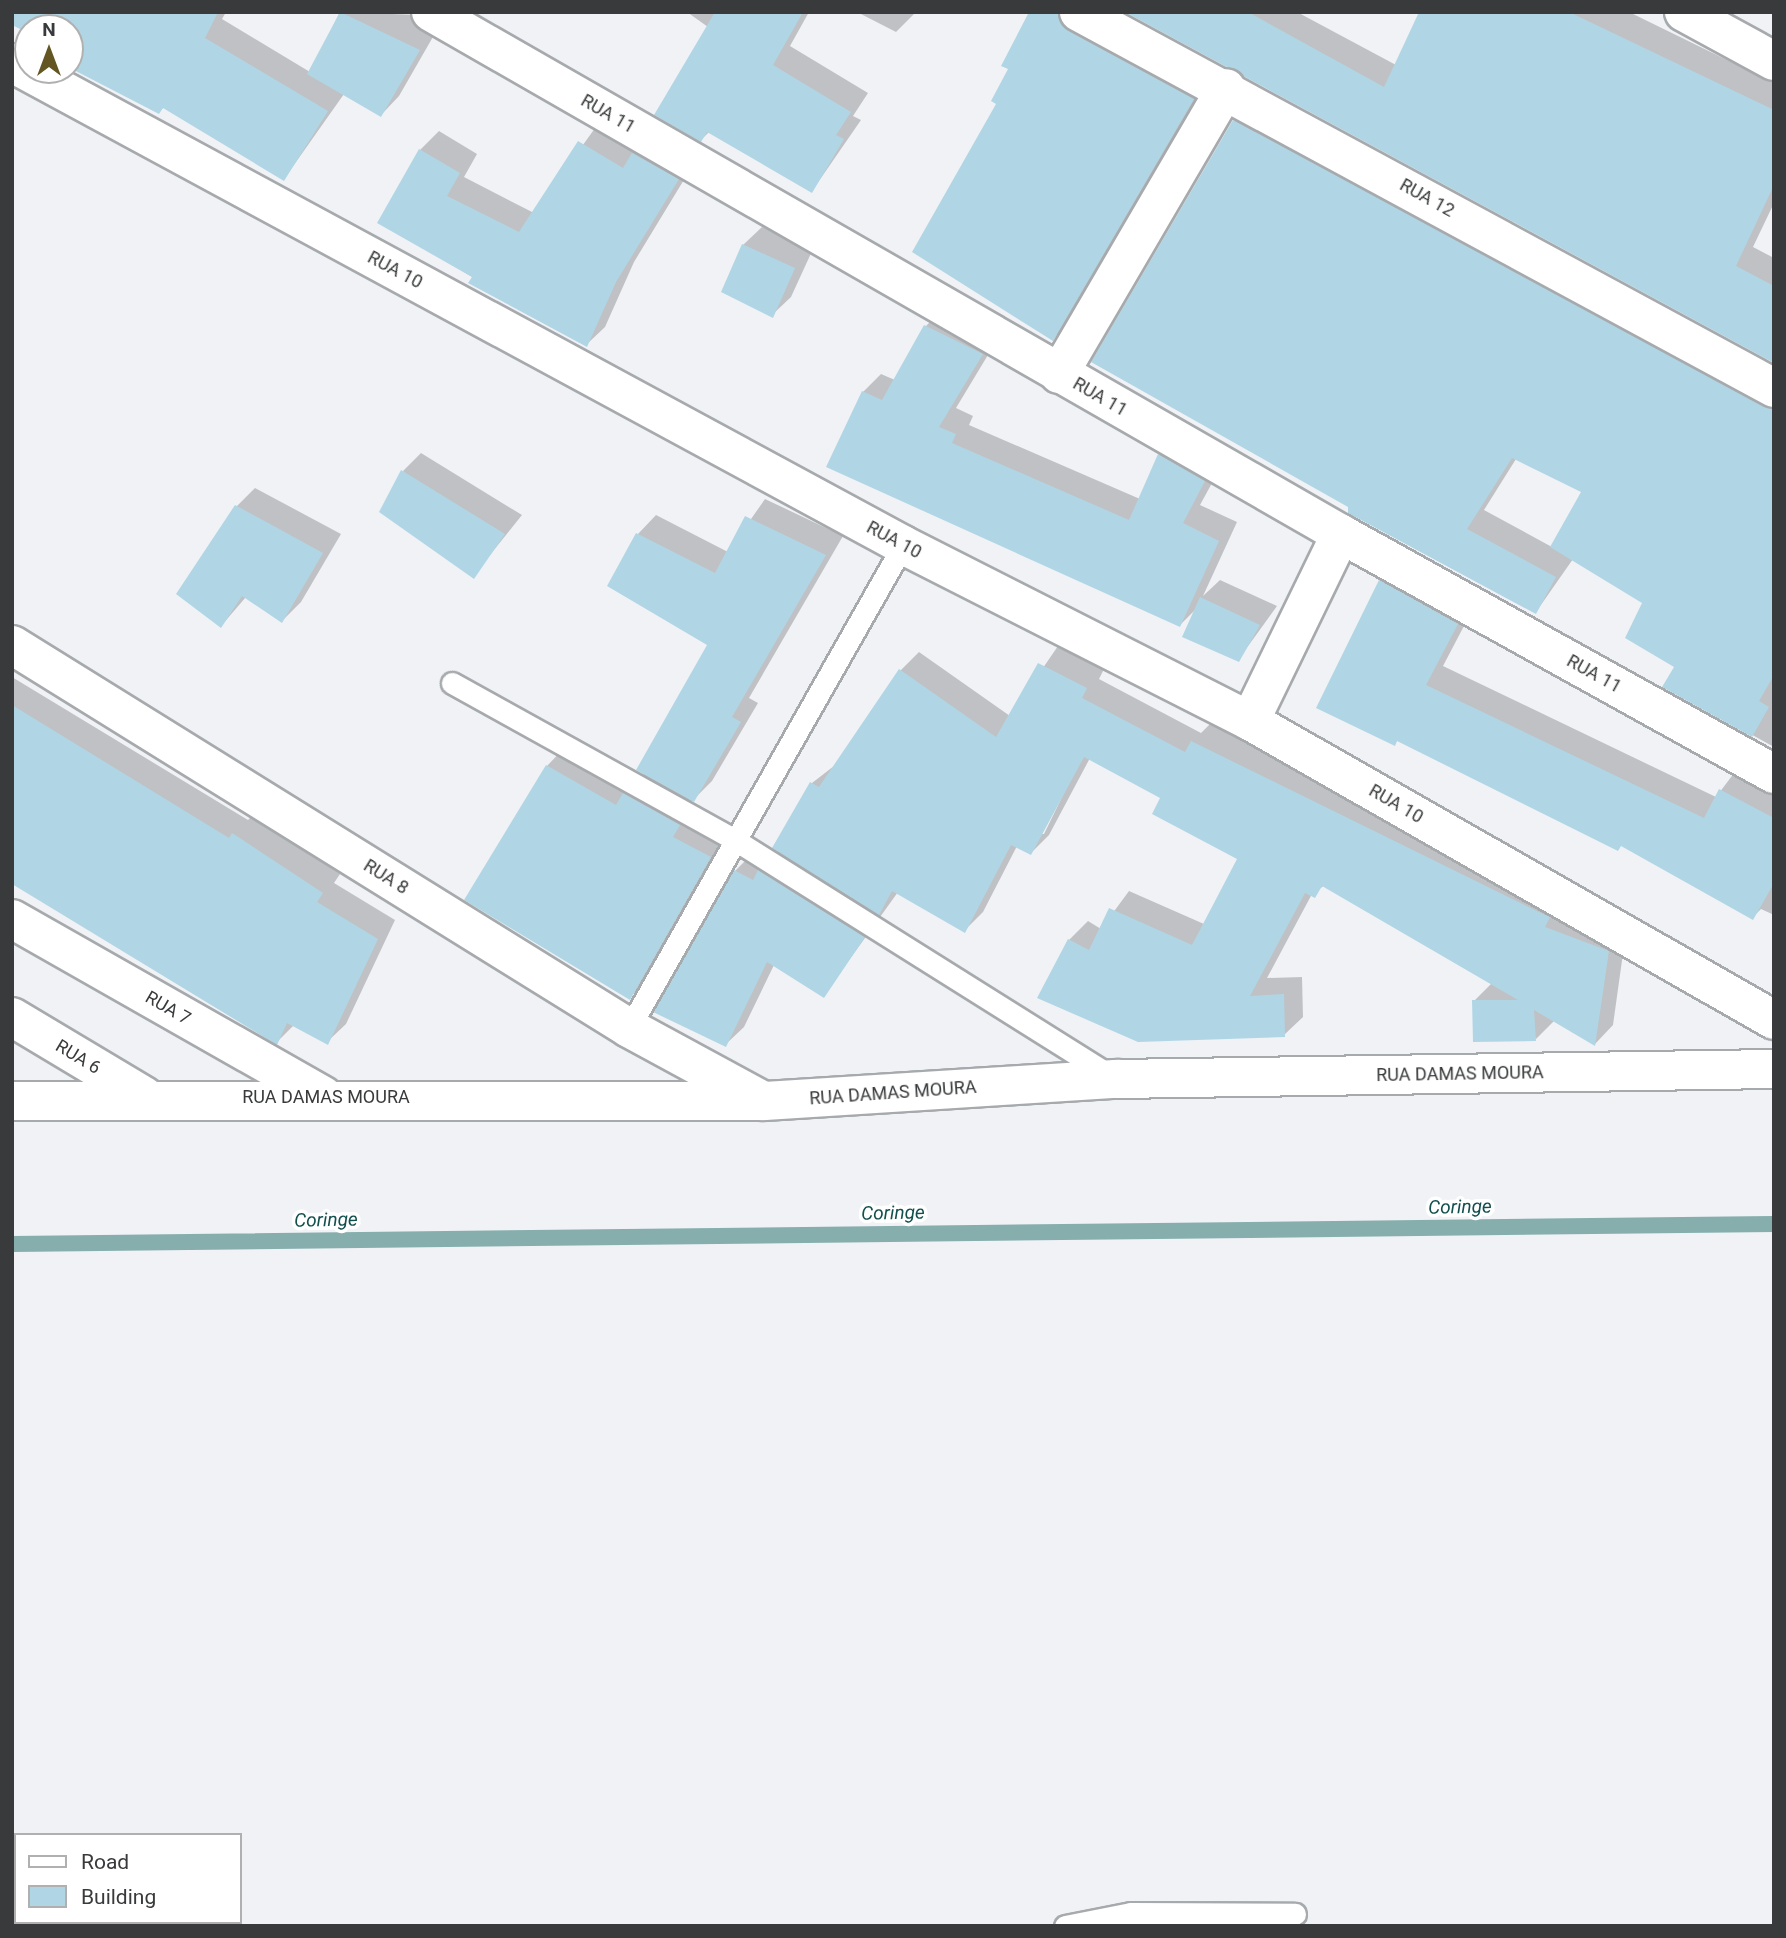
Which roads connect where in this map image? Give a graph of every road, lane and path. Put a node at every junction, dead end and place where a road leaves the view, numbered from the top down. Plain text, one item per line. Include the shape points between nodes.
1 (431, 12) edge
2 (1079, 12) edge
3 (1684, 12) edge
4 (1774, 61) edge
5 (12, 63) edge
6 (1226, 88) junction
7 (1059, 374) junction
8 (1774, 388) edge
9 (1341, 534) junction
10 (903, 545) junction
11 (12, 645) edge
12 (452, 683) dead end
13 (1251, 721) junction
14 (1774, 774) edge
15 (735, 840) junction
16 (12, 919) edge
17 (12, 1017) edge
18 (1774, 1020) edge
19 (629, 1028) junction
20 (1774, 1069) edge
21 (1116, 1079) junction
22 (144, 1096) junction
23 (324, 1098) junction
24 (12, 1101) edge
25 (764, 1101) junction
26 (1295, 1914) dead end
27 (1065, 1926) edge

1 - 7 street, RUA 11
2 - 6 street, RUA 12
3 - 4 street
5 - 10 street, RUA 10
6 - 7 street
6 - 8 street, RUA 12
7 - 9 street, RUA 11
9 - 13 street
9 - 14 street, RUA 11
10 - 13 street, RUA 10
10 - 15 lane
11 - 19 street, RUA 8
12 - 15 lane
13 - 18 street, RUA 10
15 - 19 lane
15 - 21 lane
16 - 23 street, RUA 7
17 - 22 street, RUA 6
19 - 25 street, RUA 8
20 - 21 street, RUA DAMAS MOURA
21 - 25 street, RUA DAMAS MOURA
22 - 23 street, RUA DAMAS MOURA
22 - 24 street, RUA DAMAS MOURA
23 - 25 street, RUA DAMAS MOURA
26 - 27 lane via 1131,1913

